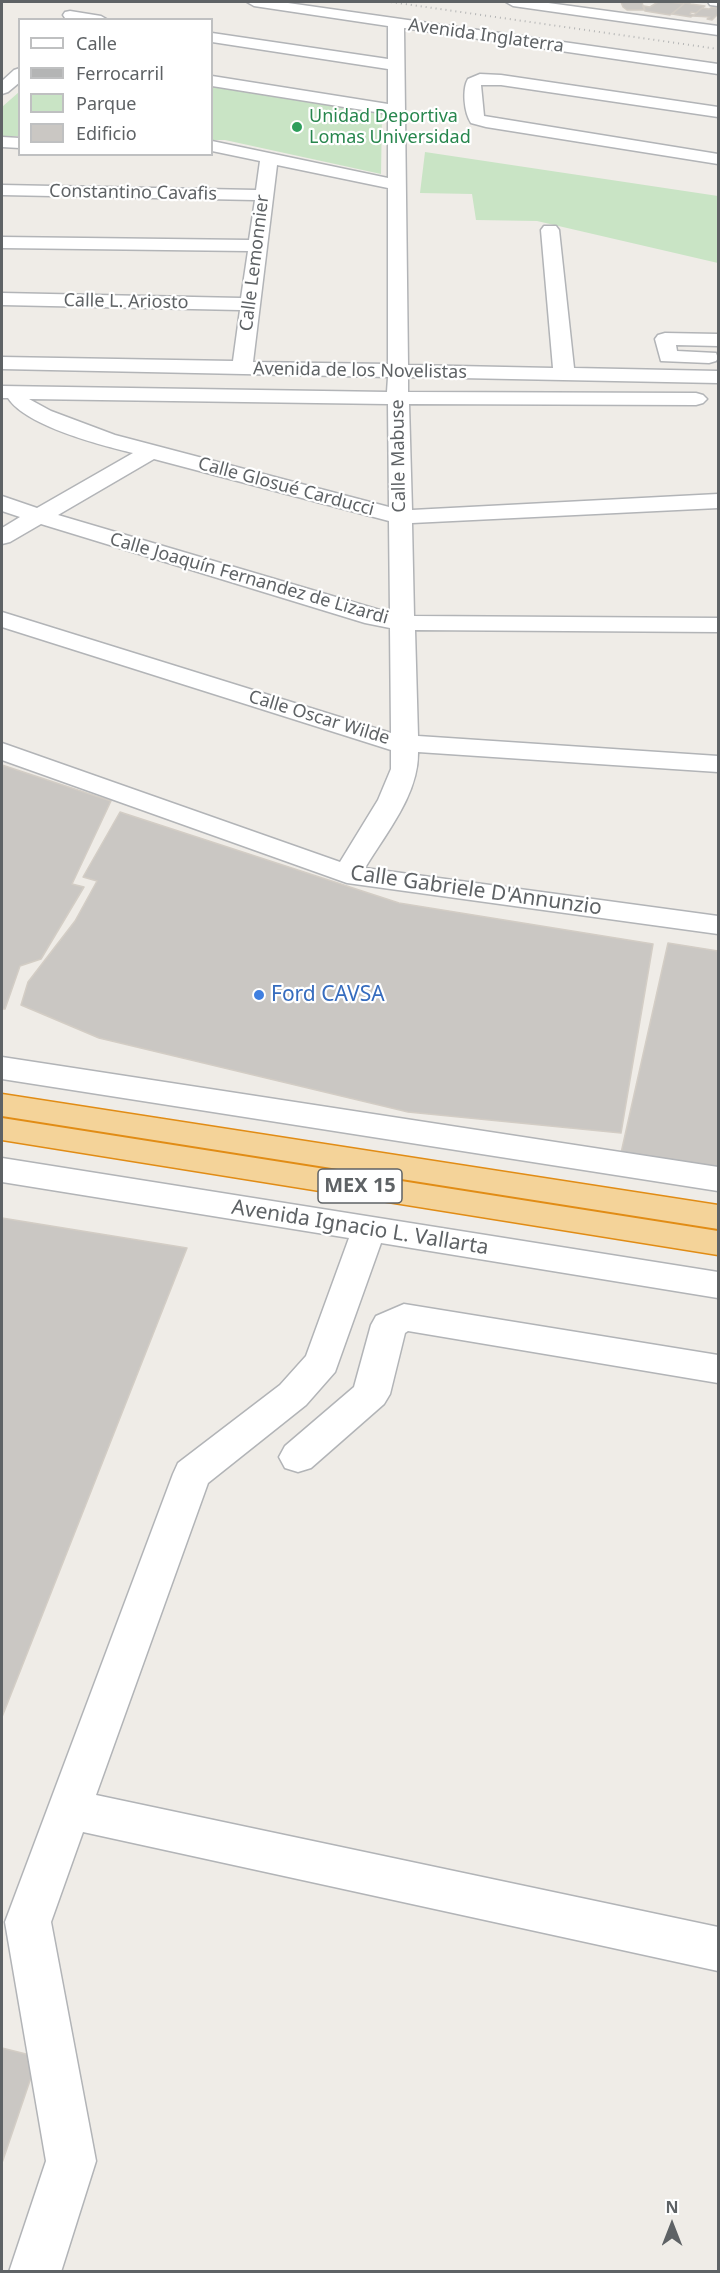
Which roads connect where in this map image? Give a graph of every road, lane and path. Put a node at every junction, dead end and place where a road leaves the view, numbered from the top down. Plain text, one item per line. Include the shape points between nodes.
1 (80, 2) edge
2 (254, 2) edge
3 (513, 2) edge
4 (68, 17) edge
5 (396, 23) junction
6 (718, 31) edge
7 (213, 37) edge
8 (396, 65) junction
9 (16, 66) edge
10 (718, 69) edge
11 (213, 81) edge
12 (2, 89) edge
13 (396, 110) junction
14 (718, 112) edge
15 (2, 142) edge
16 (18, 143) edge
17 (213, 146) edge
18 (269, 158) junction
19 (718, 159) edge
20 (397, 185) junction
21 (2, 190) edge
22 (264, 195) junction
23 (550, 230) dead end
24 (2, 242) edge
25 (258, 246) junction
26 (2, 299) edge
27 (250, 304) junction
28 (718, 340) edge
29 (2, 363) edge
30 (712, 367) edge
31 (242, 368) junction
32 (398, 372) junction
33 (564, 375) junction
34 (8, 392) edge
35 (398, 398) junction
36 (718, 399) edge
37 (151, 452) junction
38 (718, 501) edge
39 (2, 503) edge
40 (38, 516) junction
41 (400, 517) junction
42 (2, 537) edge
43 (2, 619) edge
44 (403, 623) junction
45 (718, 625) edge
46 (406, 743) junction
47 (2, 751) edge
48 (718, 764) edge
49 (347, 873) junction
50 (718, 925) edge
51 (2, 1068) edge
52 (2, 1105) edge
53 (2, 1129) edge
54 (2, 1135) edge
55 (70, 1140) junction
56 (2, 1170) edge
57 (718, 1179) edge
58 (718, 1217) edge
59 (369, 1229) junction
60 (718, 1243) edge
61 (718, 1285) edge
62 (718, 1369) edge
63 (298, 1457) dead end
64 (68, 1809) junction
65 (718, 1949) edge
66 (35, 2271) edge

1 - 4 street
2 - 5 street, Avenida Inglaterra
3 - 6 street, Avenida Inglaterra
5 - 8 street, Calle Mabuse
5 - 10 street, Avenida Inglaterra
7 - 8 street
8 - 13 street, Calle Mabuse
9 - 12 street
11 - 13 street
13 - 20 street, Calle Mabuse
14 - 19 street via 501,80 480,79 473,85 477,118 486,122
15 - 16 street
17 - 18 street
18 - 20 street
18 - 22 street, Calle Lemonnier
20 - 32 street, Calle Mabuse
21 - 22 street, Constantino Cavafis
22 - 25 street, Calle Lemonnier
23 - 33 street
24 - 25 street
25 - 27 street, Calle Lemonnier
26 - 27 street, Calle L. Ariosto
27 - 31 street, Calle Lemonnier
28 - 30 street via 665,339 668,357
29 - 31 street, Avenida de los Novelistas
30 - 33 street, Avenida de los Novelistas
31 - 32 street, Avenida de los Novelistas
32 - 33 street, Avenida de los Novelistas
32 - 35 street, Calle Mabuse
34 - 35 street, Avenida de los Novelistas
34 - 37 street, Calle Glosué Carducci via 43,416
35 - 36 street, Avenida de los Novelistas
35 - 41 street, Calle Mabuse
37 - 40 street
37 - 41 street, Calle Glosué Carducci
38 - 41 street, Calle Glosué Carducci
39 - 40 street, Calle Joaquín Fernandez de Lizardi
40 - 42 street
40 - 44 street, Calle Joaquín Fernandez de Lizardi via 374,618
41 - 44 street, Calle Mabuse
43 - 46 street, Calle Oscar Wilde via 391,742
44 - 45 street, Calle Joaquín Fernandez de Lizardi
44 - 46 street, Calle Mabuse
46 - 48 street, Calle Oscar Wilde
46 - 49 street, Calle Mabuse via 405,769 392,800
47 - 49 street, Calle Gabriele D'Annunzio
49 - 50 street, Calle Gabriele D'Annunzio
51 - 57 street
52 - 58 highway, MEX 15
53 - 55 highway, Avenida Ignacio L. Vallarta / MEX 15
54 - 55 highway
55 - 60 highway, Avenida Ignacio L. Vallarta / MEX 15
56 - 59 street, Avenida Ignacio L. Vallarta
59 - 61 street, Avenida Ignacio L. Vallarta
59 - 64 street via 322,1362 293,1395 192,1474
62 - 63 street via 404,1317 389,1326 370,1394
64 - 65 street
64 - 66 street via 28,1922 71,2161

